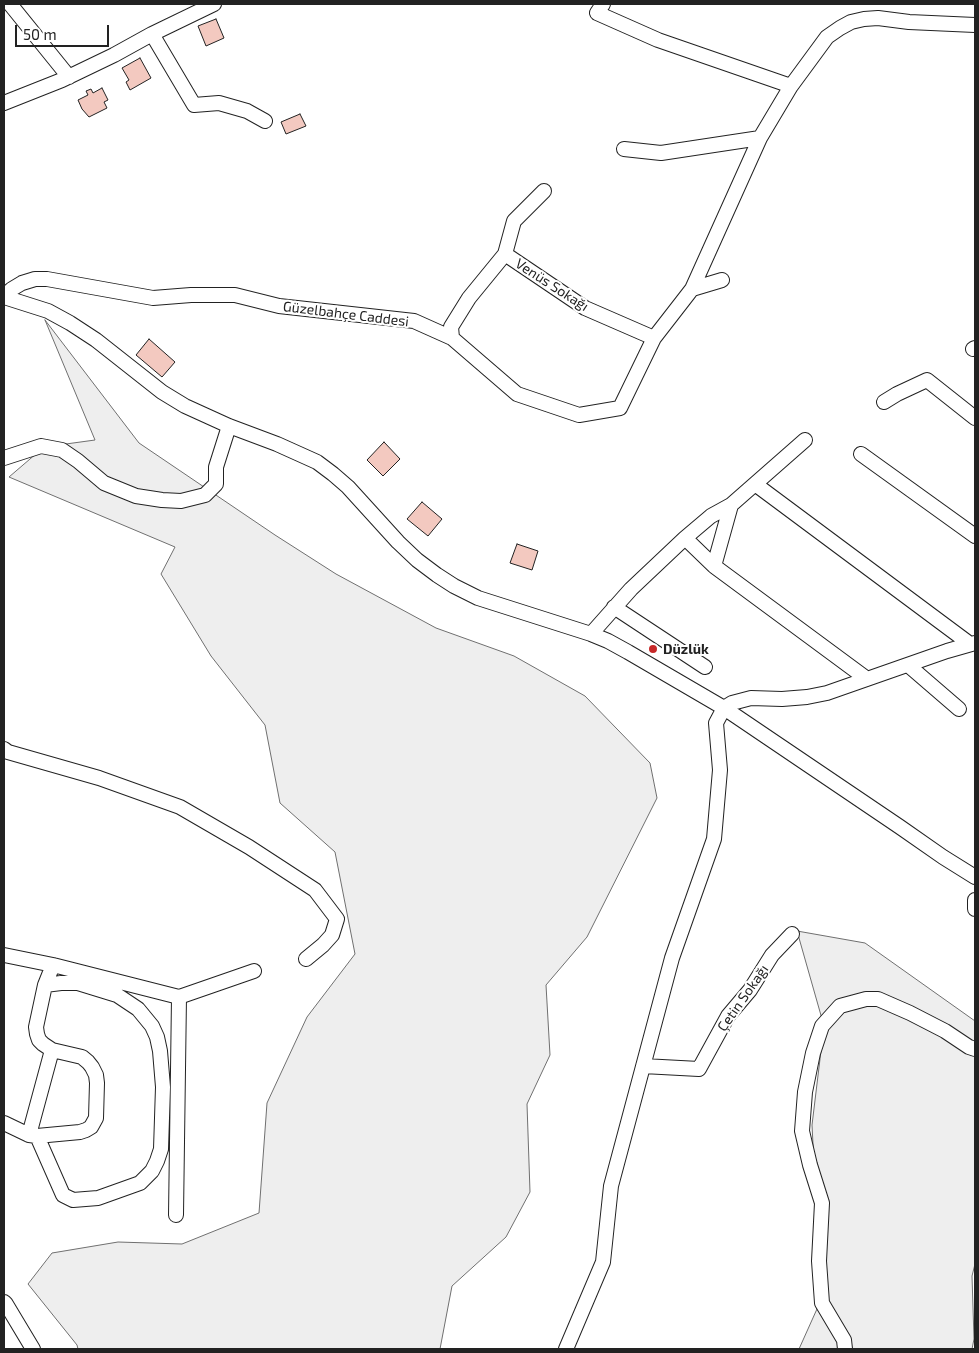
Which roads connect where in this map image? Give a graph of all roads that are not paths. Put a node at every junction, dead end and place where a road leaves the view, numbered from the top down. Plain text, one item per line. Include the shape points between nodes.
1 (10, 4) edge
2 (214, 4) edge
3 (603, 4) edge
4 (975, 25) edge
5 (152, 34) junction
6 (69, 77) junction
7 (791, 86) junction
8 (4, 103) edge
9 (265, 121) dead end
10 (760, 138) junction
11 (624, 149) dead end
12 (544, 191) dead end
13 (505, 254) junction
14 (722, 280) dead end
15 (692, 289) junction
16 (4, 296) edge
17 (452, 338) junction
18 (654, 338) junction
19 (884, 402) dead end
20 (975, 418) edge
21 (229, 426) junction
22 (805, 440) dead end
23 (861, 454) dead end
24 (4, 458) edge
25 (755, 484) junction
26 (731, 505) junction
27 (975, 536) edge
28 (685, 538) junction
29 (714, 566) junction
30 (614, 607) junction
31 (591, 634) junction
32 (973, 644) edge
33 (908, 665) junction
34 (705, 667) dead end
35 (867, 679) junction
36 (724, 708) junction
37 (959, 709) dead end
38 (4, 749) edge
39 (975, 877) edge
40 (975, 900) edge
41 (975, 909) edge
42 (792, 934) dead end
43 (4, 955) edge
44 (306, 959) dead end
45 (53, 965) junction
46 (254, 971) dead end
47 (45, 985) junction
48 (179, 997) junction
49 (975, 1049) edge
50 (52, 1050) junction
51 (643, 1066) junction
52 (4, 1123) edge
53 (33, 1136) junction
54 (176, 1215) dead end
55 (4, 1302) edge
56 (33, 1349) edge
57 (566, 1349) edge
58 (845, 1349) edge

1 - 6 street
2 - 5 street
3 - 7 street via 597,13 658,40
4 - 7 street via 878,18 851,22 827,37
5 - 6 street
5 - 9 street via 194,104 219,104 248,111
6 - 8 street
7 - 10 street
10 - 11 street via 661,153
10 - 15 street
12 - 13 street, Venüs Sokağı via 514,221
13 - 17 street, Venüs Sokağı via 468,298 451,327
13 - 18 street, Venüs Sokağı via 585,308
14 - 15 street
15 - 18 street
16 - 17 street, Güzelbahçe Caddesi via 34,279 153,298 235,295 278,306 414,321
16 - 21 street via 48,311 70,323 162,392
17 - 18 street, Güzelbahçe Caddesi via 517,394 579,415 620,408
19 - 20 street via 927,380
21 - 24 street via 216,467 216,484 205,495 181,500 136,496 104,483 62,450 41,446
21 - 31 street via 299,453 333,474 416,560 454,586 478,598
22 - 25 street
23 - 27 street
25 - 26 street
25 - 32 street
26 - 28 street via 711,516
26 - 29 street
28 - 29 street
28 - 30 street
29 - 35 street
30 - 31 street
30 - 34 street
31 - 36 street
32 - 33 street
33 - 35 street
33 - 37 street
35 - 36 street via 827,693 782,699 751,698
36 - 39 street
36 - 51 street via 716,723 720,770 714,839 672,958
38 - 44 street via 100,778 180,807 249,846 315,890 337,919 332,935
40 - 41 street
42 - 51 street, Çetin Sokağı via 772,955 750,990 728,1016 699,1069
43 - 45 street
45 - 47 street
45 - 48 street
46 - 48 street
47 - 50 street via 36,1027 39,1040
47 - 53 street via 78,983 109,993 127,1001 149,1022 160,1050 163,1087 161,1148 158,1161 140,1183 98,1198 73,1200 63,1195
48 - 54 street
49 - 58 street via 910,1013 878,1000 866,999 840,1006 822,1026 805,1092 802,1131 822,1202 819,1261 822,1303 844,1340
50 - 53 street
50 - 53 street via 82,1057 92,1067 97,1083 96,1118 86,1130
51 - 57 street via 611,1186 603,1262
52 - 53 street
55 - 56 street

